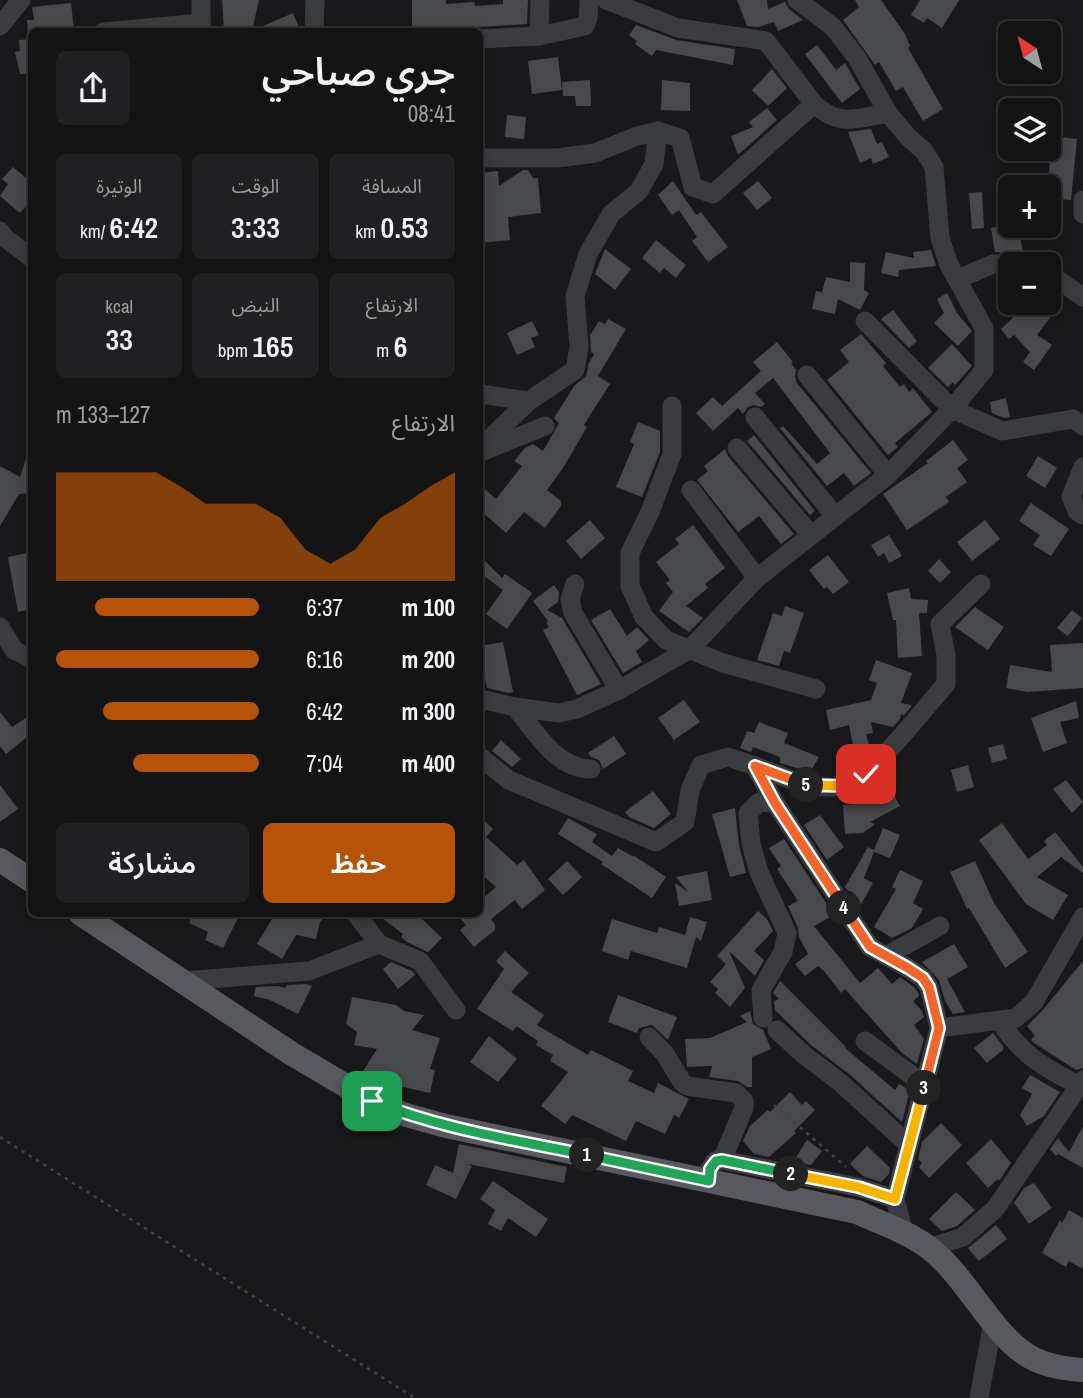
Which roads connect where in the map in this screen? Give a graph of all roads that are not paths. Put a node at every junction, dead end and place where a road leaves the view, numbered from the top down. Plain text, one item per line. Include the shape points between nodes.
1 (21, 0) edge
2 (201, 0) edge
3 (315, 0) edge
4 (540, 0) edge
5 (589, 0) edge
6 (606, 0) edge
7 (797, 0) edge
8 (0, 26) edge
9 (201, 27) edge
10 (181, 28) edge
11 (314, 28) edge
12 (539, 36) junction
13 (483, 39) edge
14 (814, 104) junction
15 (888, 113) junction
16 (658, 131) junction
17 (483, 158) edge
18 (1083, 200) edge
19 (1083, 214) edge
20 (0, 231) edge
21 (28, 255) edge
22 (998, 264) edge
23 (1061, 276) edge
24 (958, 279) junction
25 (1083, 281) edge
26 (1061, 282) edge
27 (1083, 297) edge
28 (864, 321) dead end
29 (807, 375) dead end
30 (483, 394) edge
31 (529, 401) junction
32 (672, 406) dead end
33 (952, 410) junction
34 (755, 417) dead end
35 (545, 426) dead end
36 (1083, 426) edge
37 (483, 447) edge
38 (483, 449) edge
39 (737, 449) dead end
40 (1083, 467) edge
41 (888, 475) junction
42 (691, 490) dead end
43 (1083, 515) edge
44 (835, 516) junction
45 (811, 536) junction
46 (757, 578) junction
47 (575, 584) dead end
48 (981, 584) dead end
49 (0, 627) edge
50 (690, 649) junction
51 (28, 657) edge
52 (620, 690) junction
53 (816, 690) dead end
54 (483, 700) edge
55 (515, 707) junction
56 (483, 759) edge
57 (755, 766) junction
58 (591, 769) dead end
59 (775, 803) junction
60 (0, 860) edge
61 (28, 878) edge
62 (86, 917) edge
63 (358, 917) edge
64 (1083, 917) edge
65 (940, 926) dead end
66 (379, 944) junction
67 (886, 956) junction
68 (183, 981) junction
69 (456, 1010) dead end
70 (1000, 1021) junction
71 (939, 1028) junction
72 (649, 1037) dead end
73 (865, 1041) dead end
74 (1081, 1083) edge
75 (925, 1085) junction
76 (909, 1145) junction
77 (722, 1160) junction
78 (709, 1181) junction
79 (895, 1199) junction
80 (904, 1233) junction
81 (929, 1248) junction
82 (993, 1322) junction
83 (1083, 1370) edge
84 (979, 1398) edge

1 - 8 street
2 - 9 street
3 - 11 street
4 - 12 street
5 - 12 street via 585,26
6 - 14 street via 678,28 766,41
7 - 15 street via 832,27 858,58
9 - 10 street
12 - 13 street
14 - 15 street via 841,121
14 - 16 street via 713,194 694,187 680,138
15 - 24 street via 934,167 940,238
16 - 17 street via 595,153
16 - 31 street via 654,164 639,191 611,214 588,254 575,296 579,347 575,370
18 - 19 street
20 - 21 street
22 - 24 street
23 - 25 street
24 - 33 street via 984,328 984,370
26 - 27 street
28 - 33 street
29 - 41 street
30 - 31 street
31 - 37 street
32 - 50 street via 672,454 630,553 629,586 644,617 666,640
33 - 36 street via 1002,431 1073,419
33 - 41 street
34 - 44 street
35 - 38 street
39 - 45 street
40 - 43 street via 1071,497
41 - 44 street
42 - 46 street
44 - 45 street
45 - 46 street
46 - 50 street
47 - 52 street via 570,599 573,613
48 - 57 street via 940,624 946,684 866,774 845,786 806,785
49 - 51 street via 14,650
50 - 52 street
50 - 53 street
52 - 55 street via 559,713
54 - 55 street
55 - 58 street via 557,757 577,769
56 - 57 street via 509,779 656,842 685,822 690,790 701,765 728,757
57 - 59 street
59 - 67 street via 870,947
59 - 76 street via 759,802 748,813 759,872 787,933 783,952 761,990 770,1024
60 - 61 main road
62 - 68 main road
63 - 66 street
64 - 70 street via 1034,1002 1016,1018
65 - 67 street
66 - 68 street via 309,971
66 - 69 street via 420,961
67 - 71 street via 923,978
68 - 78 main road via 292,1054 372,1101 406,1115
70 - 71 street
70 - 74 street via 1014,1043 1044,1068
71 - 75 street
72 - 77 street via 687,1086 736,1093 744,1101
73 - 75 street
74 - 81 street via 995,1209 963,1237
75 - 76 street
76 - 79 street
77 - 78 street via 710,1169
77 - 79 street via 858,1187
78 - 80 main road via 857,1212
79 - 80 street
80 - 81 main road
81 - 82 main road via 958,1275
82 - 83 main road via 1035,1360 1061,1369
82 - 84 street

